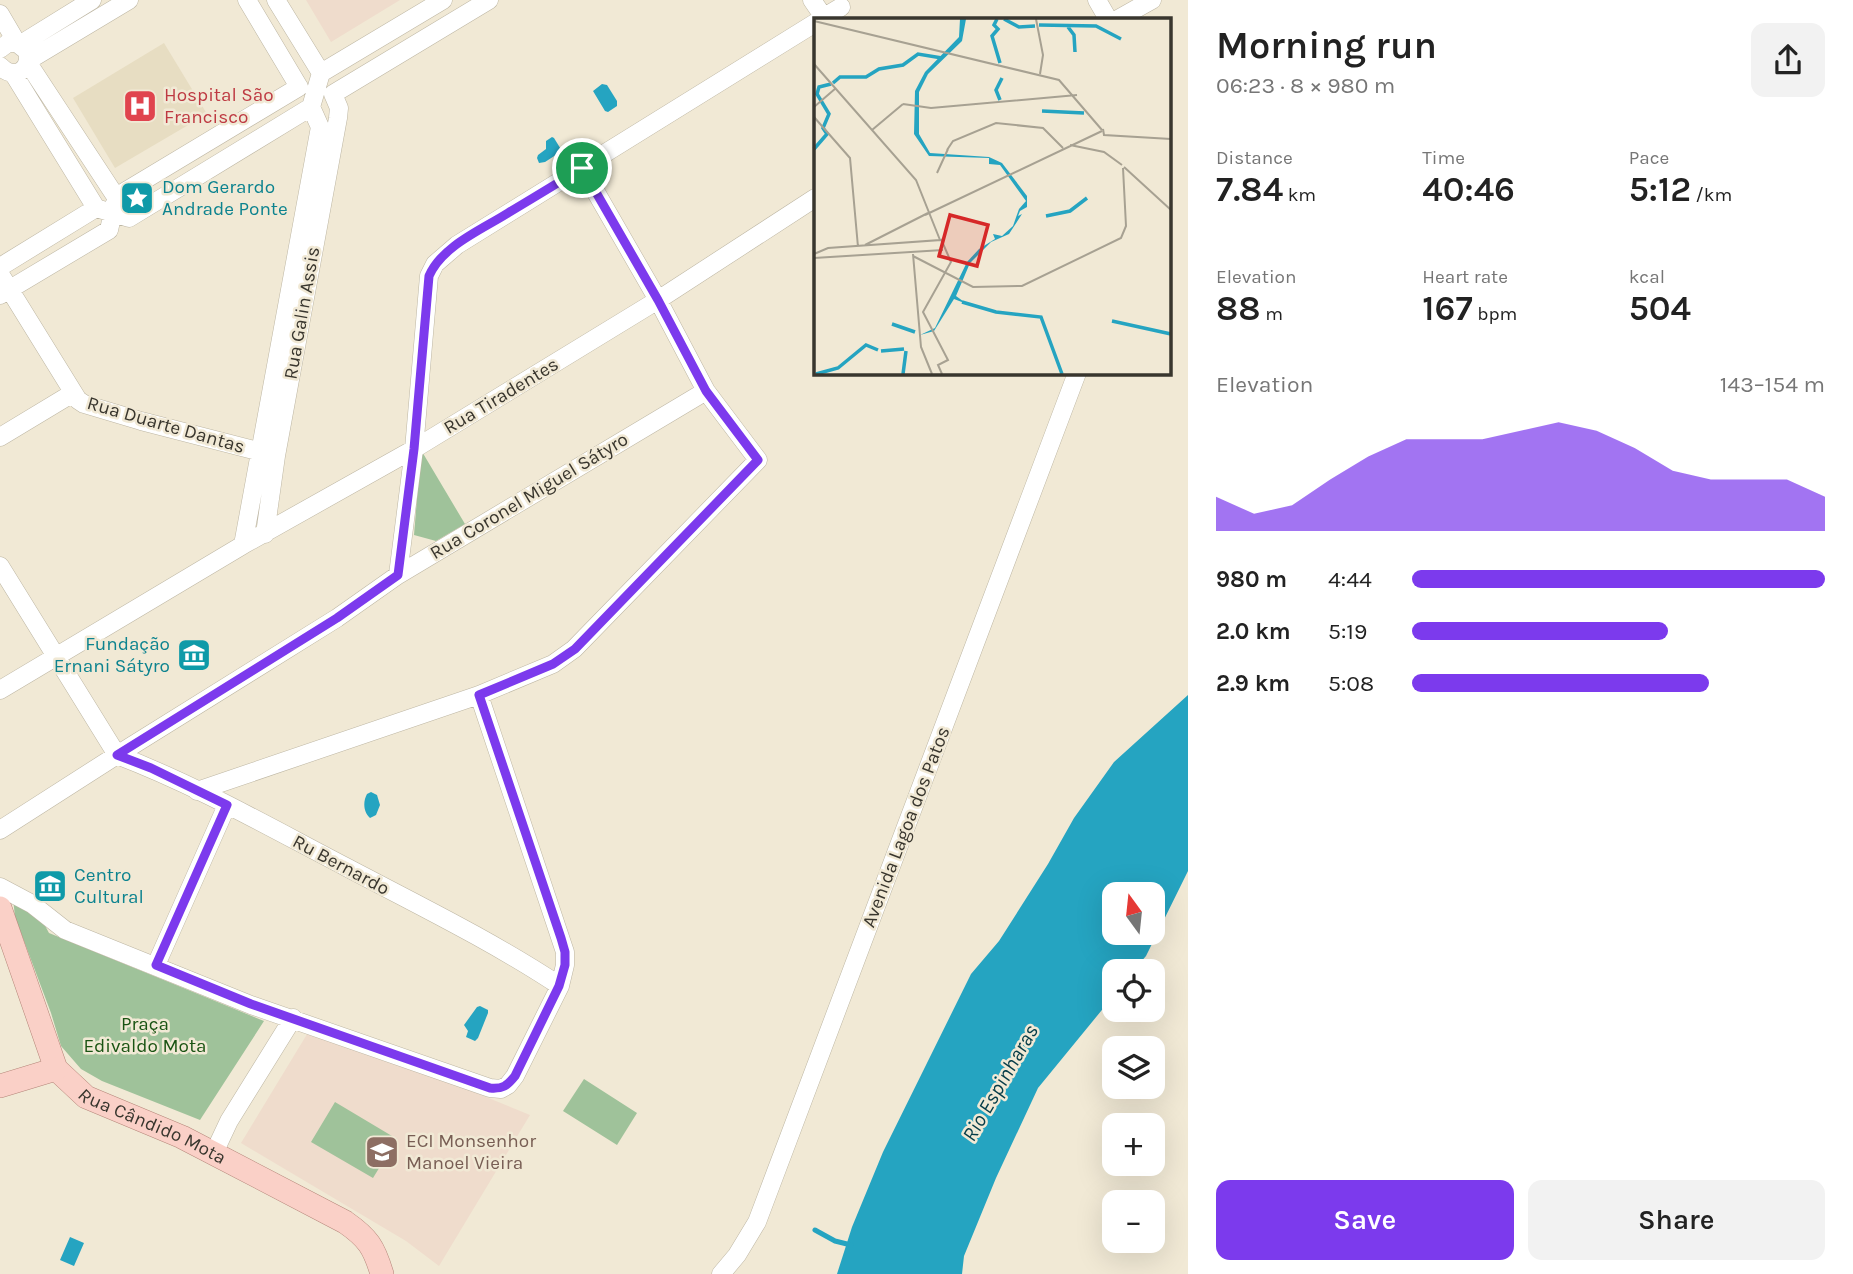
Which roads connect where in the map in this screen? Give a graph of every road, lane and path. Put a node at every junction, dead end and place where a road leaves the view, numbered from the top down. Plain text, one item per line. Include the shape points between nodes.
1 (92, 0) edge
2 (129, 0) edge
3 (247, 0) edge
4 (276, 0) edge
5 (443, 0) edge
6 (489, 0) edge
7 (812, 0) edge
8 (1097, 0) edge
9 (1152, 0) edge
10 (842, 9) edge
11 (0, 14) edge
12 (820, 18) edge
13 (825, 18) edge
14 (1107, 18) edge
15 (1120, 18) edge
16 (814, 24) edge
17 (0, 49) edge
18 (14, 60) edge
19 (316, 90) junction
20 (582, 168) junction
21 (814, 199) edge
22 (113, 213) junction
23 (0, 267) edge
24 (3, 286) edge
25 (658, 300) junction
26 (1077, 374) edge
27 (706, 391) junction
28 (73, 393) junction
29 (0, 438) edge
30 (414, 449) junction
31 (267, 454) junction
32 (265, 534) junction
33 (243, 545) junction
34 (0, 566) edge
35 (398, 575) junction
36 (55, 657) junction
37 (0, 690) edge
38 (479, 695) junction
39 (117, 755) junction
40 (197, 791) junction
41 (227, 805) junction
42 (0, 830) edge
43 (0, 887) edge
44 (0, 908) edge
45 (156, 965) junction
46 (559, 986) junction
47 (293, 1018) junction
48 (56, 1069) junction
49 (0, 1086) edge
50 (213, 1155) junction
51 (383, 1273) edge
52 (721, 1274) edge

1 - 18 street
2 - 18 street
3 - 19 street
4 - 19 street
5 - 19 street
6 - 19 street
7 - 12 street
8 - 14 street
9 - 15 street
10 - 13 street
11 - 18 street
16 - 20 street
17 - 18 street via 9,43
18 - 22 street
19 - 22 street
19 - 22 street
19 - 31 street, Rua Galin Assis via 320,127
19 - 31 street, Rua Galin Assis via 339,108 338,118
20 - 25 street
20 - 30 street via 457,245 431,270
21 - 25 street, Rua Tiradentes
22 - 23 street
22 - 24 street
24 - 28 street, Rua Duarte Dantas
25 - 27 street
25 - 30 street, Rua Tiradentes
26 - 52 street, Avenida Lagoa dos Patos via 757,1222
27 - 35 street, Rua Coronel Miguel Sátyro
27 - 38 street via 758,460 575,649 553,664
28 - 29 street
28 - 31 street, Rua Duarte Dantas via 84,404
30 - 32 street, Rua Tiradentes
30 - 35 street
31 - 32 street, Rua Galin Assis
31 - 33 street, Rua Galin Assis
32 - 33 street, Rua Tiradentes
33 - 36 street, Rua Tiradentes
34 - 36 street
35 - 39 street, Rua Coronel Miguel Sátyro
36 - 37 street, Rua Tiradentes
36 - 39 street
38 - 40 street
38 - 46 street via 565,952
39 - 40 street, Ru Bernardo
39 - 42 street, Rua Coronel Miguel Sátyro
40 - 41 street, Ru Bernardo
41 - 45 street
41 - 46 street, Ru Bernardo via 459,927
43 - 45 street via 65,930
44 - 48 main road, Rua Cândido Mota
45 - 47 street
46 - 47 street via 515,1076 501,1089
47 - 50 street
48 - 49 main road
48 - 50 main road, Rua Cândido Mota via 86,1097
50 - 51 main road, Rua Cândido Mota via 361,1233

